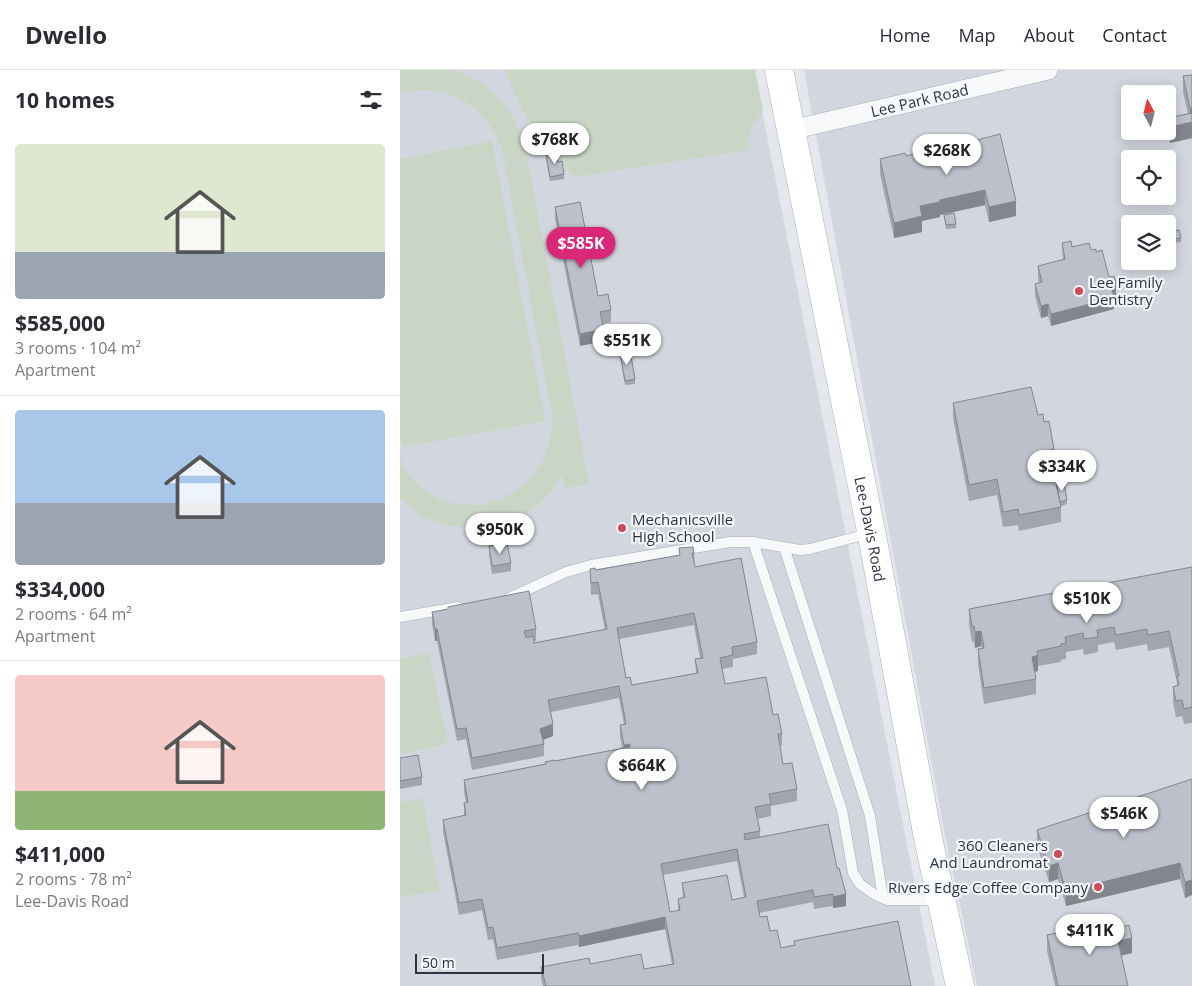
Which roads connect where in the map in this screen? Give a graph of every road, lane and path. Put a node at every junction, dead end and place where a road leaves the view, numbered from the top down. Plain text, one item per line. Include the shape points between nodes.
1 (780, 70) edge
2 (1048, 70) edge
3 (791, 130) junction
4 (871, 533) junction
5 (752, 542) junction
6 (784, 547) junction
7 (497, 601) edge
8 (468, 606) edge
9 (400, 617) edge
10 (883, 898) junction
11 (941, 900) junction
12 (960, 986) edge

1 - 3 main road, Lee-Davis Road
2 - 3 street, Lee Park Road
3 - 4 main road, Lee-Davis Road
4 - 6 lane via 810,549
4 - 11 main road, Lee-Davis Road
5 - 6 lane
5 - 7 lane via 730,542 591,565
5 - 10 lane via 842,810 853,873 860,884
6 - 10 lane via 870,816
8 - 9 lane
10 - 11 lane
11 - 12 main road, Lee-Davis Road

